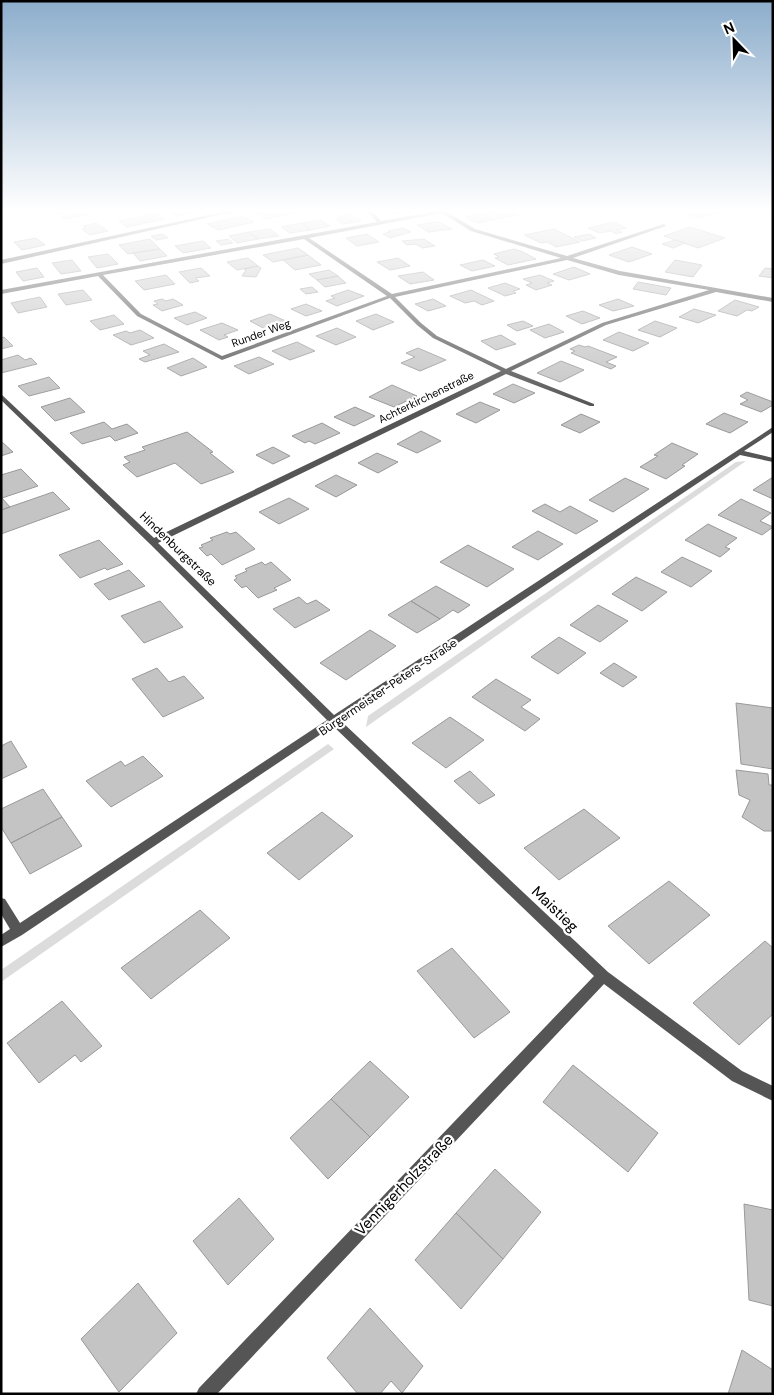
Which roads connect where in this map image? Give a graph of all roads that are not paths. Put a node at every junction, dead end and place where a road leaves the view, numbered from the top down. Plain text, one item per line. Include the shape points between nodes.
1 (99, 274) joint
2 (359, 274) edge
3 (492, 274) edge
4 (625, 274) edge
5 (716, 290) junction
6 (1, 292) edge
7 (391, 296) junction
8 (773, 300) edge
9 (505, 371) junction
10 (1, 396) edge
11 (592, 405) dead end
12 (773, 429) edge
13 (738, 452) junction
14 (773, 460) edge
15 (153, 542) junction
16 (335, 722) junction
17 (1, 903) edge
18 (18, 931) junction
19 (1, 942) edge
20 (603, 976) junction
21 (773, 1094) edge
22 (205, 1394) edge

1 - 6 street
1 - 7 street, Runder Weg via 140,315 222,358
2 - 7 street
3 - 7 street, Runder Weg
4 - 5 street
5 - 8 street
5 - 9 street, Achterkirchenstraße via 604,324
7 - 9 street via 435,337
9 - 11 street
9 - 15 street, Achterkirchenstraße
10 - 15 street, Hindenburgstraße
12 - 13 street, Bürgermeister-Peters-Straße
13 - 14 street
13 - 16 street, Bürgermeister-Peters-Straße
15 - 16 street, Hindenburgstraße
16 - 18 street, Bürgermeister-Peters-Straße
16 - 20 street, Maistieg
17 - 18 street
18 - 19 street, Bürgermeister-Peters-Straße
20 - 21 street, Maistieg via 737,1076
20 - 22 street, Vennigerholzstraße

